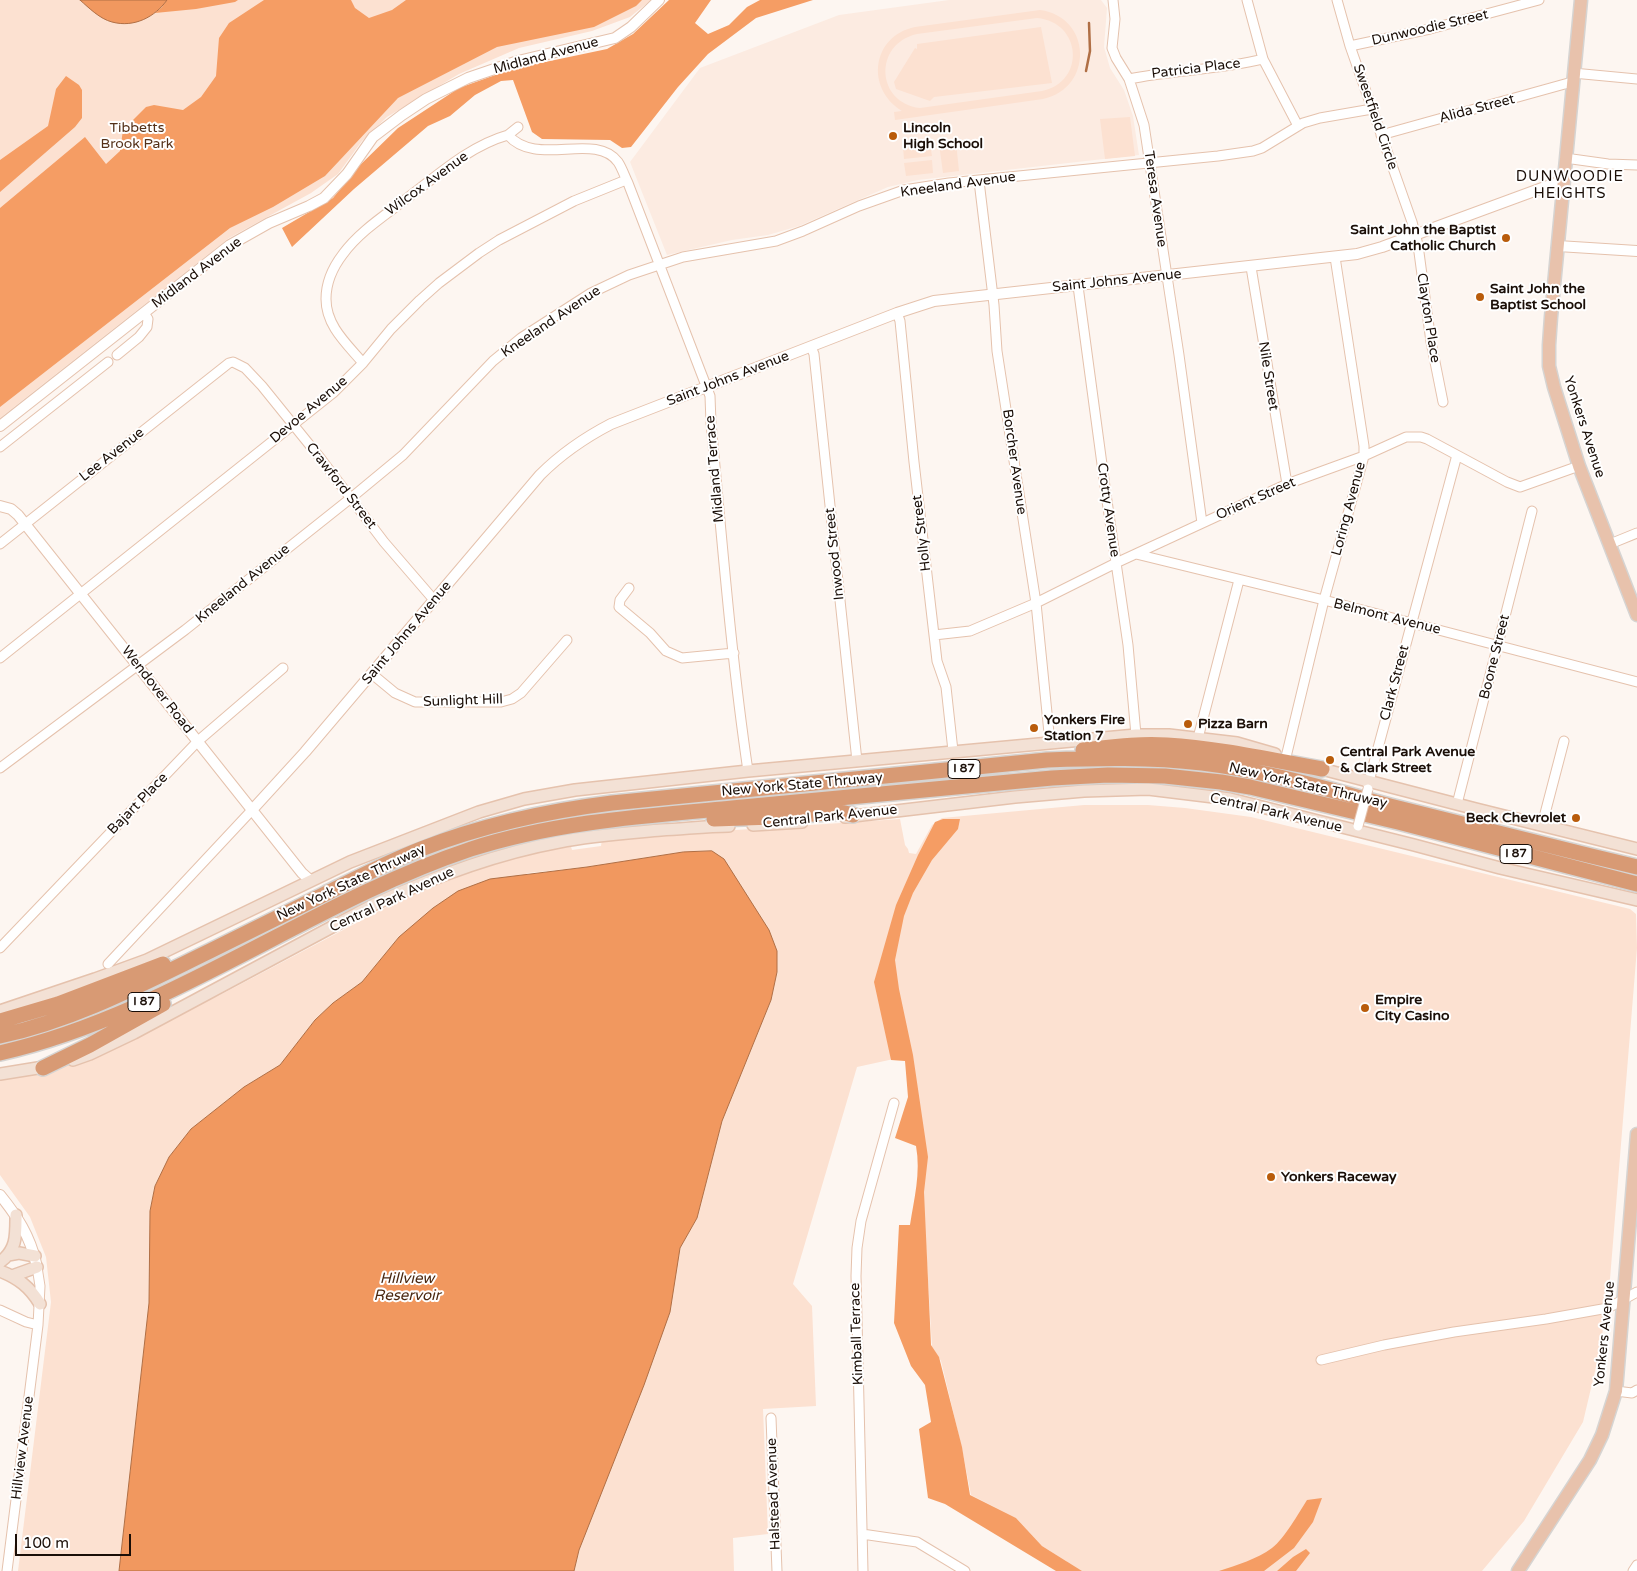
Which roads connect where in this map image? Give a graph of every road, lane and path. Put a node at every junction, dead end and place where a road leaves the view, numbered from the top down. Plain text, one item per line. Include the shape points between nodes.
1 (659, 0) edge
2 (1113, 0) edge
3 (1247, 0) edge
4 (1337, 0) edge
5 (1538, 0) edge
6 (1581, 0) edge
7 (1350, 46) junction
8 (1262, 59) junction
9 (1572, 77) junction
10 (1129, 79) junction
11 (1637, 79) edge
12 (1372, 109) junction
13 (1298, 126) junction
14 (518, 127) dead end
15 (508, 135) junction
16 (1381, 135) junction
17 (1566, 158) junction
18 (1150, 163) junction
19 (1637, 165) edge
20 (626, 180) junction
21 (1564, 180) junction
22 (979, 181) junction
23 (1415, 234) junction
24 (1558, 246) junction
25 (1637, 252) edge
26 (1335, 257) junction
27 (658, 264) junction
28 (1251, 267) junction
29 (1166, 276) junction
30 (1078, 286) junction
31 (992, 295) junction
32 (144, 313) junction
33 (897, 314) junction
34 (811, 347) junction
35 (118, 355) dead end
36 (108, 362) dead end
37 (363, 363) junction
38 (224, 367) joint
39 (706, 387) junction
40 (1443, 402) dead end
41 (293, 425) junction
42 (0, 426) edge
43 (0, 447) edge
44 (1457, 455) junction
45 (1364, 456) junction
46 (1580, 466) junction
47 (1287, 484) junction
48 (351, 498) junction
49 (0, 506) edge
50 (1532, 511) dead end
51 (1202, 523) junction
52 (25, 524) junction
53 (1637, 533) edge
54 (0, 544) edge
55 (1610, 544) junction
56 (1136, 554) junction
57 (1116, 563) junction
58 (1239, 580) junction
59 (629, 588) dead end
60 (81, 593) junction
61 (434, 600) junction
62 (1324, 600) junction
63 (1036, 603) junction
64 (1637, 616) edge
65 (1411, 623) junction
66 (934, 635) junction
67 (567, 640) dead end
68 (1498, 646) junction
69 (734, 653) junction
70 (0, 658) edge
71 (138, 666) junction
72 (284, 668) dead end
73 (372, 674) junction
74 (1637, 682) edge
75 (1136, 735) junction
76 (1198, 738) junction
77 (1564, 740) dead end
78 (198, 741) junction
79 (1050, 743) junction
80 (953, 751) junction
81 (1286, 757) junction
82 (1047, 760) junction
83 (857, 761) junction
84 (0, 768) edge
85 (1322, 769) junction
86 (748, 771) junction
87 (1368, 785) junction
88 (1458, 804) junction
89 (252, 810) junction
90 (686, 812) junction
91 (853, 815) junction
92 (1542, 826) junction
93 (1357, 828) junction
94 (1637, 849) edge
95 (1637, 867) edge
96 (310, 880) junction
97 (1637, 884) edge
98 (1637, 900) edge
99 (267, 923) junction
100 (281, 935) junction
101 (0, 948) edge
102 (108, 964) dead end
103 (0, 1011) edge
104 (0, 1022) edge
105 (0, 1036) edge
106 (0, 1053) edge
107 (43, 1068) junction
108 (0, 1074) edge
109 (894, 1103) dead end
110 (1637, 1134) edge
111 (0, 1195) edge
112 (16, 1215) junction
113 (4, 1259) edge
114 (36, 1262) junction
115 (0, 1271) edge
116 (12, 1276) junction
117 (1637, 1292) edge
118 (1624, 1300) junction
119 (40, 1304) junction
120 (0, 1310) edge
121 (38, 1325) junction
122 (1321, 1360) dead end
123 (1637, 1390) edge
124 (1616, 1391) junction
125 (772, 1418) dead end
126 (862, 1534) junction
127 (1637, 1565) edge
128 (5, 1567) edge
129 (777, 1571) edge
130 (863, 1571) edge
131 (965, 1571) edge
132 (1518, 1571) edge
133 (1633, 1571) edge

1 - 32 street, Midland Avenue via 631,27 614,38 518,61 468,78 426,99 373,137 324,198 230,244
2 - 10 street, Teresa Avenue via 1116,19 1112,48
3 - 8 street
4 - 7 street, Sweetfield Circle
5 - 7 street, Dunwoodie Street via 1439,27
6 - 9 main road, Yonkers Avenue
7 - 12 street, Sweetfield Circle
8 - 10 street, Patricia Place
8 - 13 street
9 - 11 street, Alida Street
9 - 16 street, Alida Street
9 - 17 main road, Yonkers Avenue
10 - 18 street, Teresa Avenue via 1144,125
12 - 13 street, Kneeland Avenue via 1320,118
12 - 16 street, Sweetfield Circle
13 - 18 street, Kneeland Avenue via 1253,151
14 - 15 street, Wilcox Avenue
15 - 20 street via 514,142 529,148 601,151 618,162
15 - 37 street, Wilcox Avenue via 478,147 385,215 366,230 333,269 326,296 329,318
16 - 23 street, Sweetfield Circle
17 - 19 street
17 - 21 main road, Yonkers Avenue
18 - 22 street, Kneeland Avenue
18 - 29 street, Teresa Avenue
20 - 27 street, Midland Terrace
20 - 37 street, Devoe Avenue via 574,200 479,253 420,300
21 - 23 street, Saint Johns Avenue
21 - 24 main road, Yonkers Avenue
22 - 27 street, Kneeland Avenue via 904,190 776,241
22 - 31 street, Borcher Avenue
23 - 26 street, Saint Johns Avenue via 1366,252
23 - 40 street, Clayton Place
24 - 25 street
24 - 46 main road, Yonkers Avenue via 1549,366
26 - 28 street, Saint Johns Avenue
26 - 45 street, Loring Avenue
27 - 39 street, Midland Terrace
27 - 48 street, Kneeland Avenue via 591,293 522,338 493,361 408,450
28 - 29 street, Saint Johns Avenue
28 - 47 street, Nile Street
29 - 30 street, Saint Johns Avenue
29 - 51 street, Teresa Avenue
30 - 31 street, Saint Johns Avenue
30 - 57 street, Crotty Avenue
31 - 33 street, Saint Johns Avenue via 939,300
31 - 63 street, Borcher Avenue via 997,351
32 - 35 street via 148,319 147,327
32 - 42 street, Midland Avenue
33 - 34 street, Saint Johns Avenue
33 - 66 street, Holly Street
34 - 39 street, Saint Johns Avenue
34 - 83 street, Inwood Street
36 - 43 street
37 - 41 street, Devoe Avenue via 333,393
38 - 41 street, Crawford Street via 233,362 245,368
38 - 52 street, Lee Avenue
39 - 61 street, Saint Johns Avenue via 611,424 560,456 533,482
39 - 69 street, Midland Terrace via 710,396
41 - 48 street, Crawford Street
41 - 60 street, Devoe Avenue
44 - 45 street, Orient Street via 1421,437 1406,437
44 - 46 street, Orient Street via 1520,487
44 - 65 street, Clark Street
45 - 47 street, Orient Street
45 - 62 street, Loring Avenue
46 - 55 main road, Yonkers Avenue
47 - 51 street, Orient Street
48 - 61 street, Crawford Street
48 - 71 street, Kneeland Avenue
49 - 52 street, Wendover Road via 14,512
50 - 68 street, Boone Street
51 - 56 street, Orient Street
52 - 54 street, Lee Avenue
52 - 60 street, Wendover Road
53 - 55 street
55 - 64 main road, Yonkers Avenue
56 - 57 street, Orient Street
56 - 58 street, Belmont Avenue
57 - 63 street, Orient Street
57 - 75 street, Crotty Avenue
58 - 62 street, Belmont Avenue
58 - 76 street
59 - 69 street via 619,607 666,651 682,658
60 - 70 street, Devoe Avenue
60 - 71 street, Wendover Road
61 - 73 street, Saint Johns Avenue
62 - 65 street, Belmont Avenue
62 - 81 street, Loring Avenue
63 - 66 street, Orient Street via 970,631
63 - 79 street, Borcher Avenue
65 - 68 street, Belmont Avenue
65 - 87 street, Clark Street
66 - 80 street, Holly Street via 937,661 946,687
67 - 73 street, Sunlight Hill via 521,693 501,702 415,702 395,693
68 - 74 street, Belmont Avenue
68 - 88 street, Boone Street
69 - 86 street, Midland Terrace
71 - 78 street, Wendover Road
71 - 84 street, Kneeland Avenue
72 - 78 street, Bajart Place
73 - 89 street, Saint Johns Avenue
75 - 76 main road
75 - 79 main road
76 - 81 main road
77 - 92 street
78 - 89 street, Wendover Road
78 - 101 street, Bajart Place
79 - 80 main road
80 - 83 main road
81 - 85 main road
82 - 85 highway via 1072,751 1167,745 1230,752
82 - 95 highway, New York State Thruway / I 87 via 1146,758 1257,772
82 - 99 highway, New York State Thruway / I 87 via 612,803 538,814 420,849
83 - 86 main road
85 - 87 main road
86 - 96 main road via 575,790 524,800 479,812
87 - 88 main road
87 - 93 street, Clark Street, bridge
88 - 92 main road
89 - 96 street, Wendover Road
89 - 102 street, Saint Johns Avenue
90 - 91 highway via 709,819 841,812
90 - 97 highway, New York State Thruway / I 87 via 1052,778 1165,776 1221,782 1286,795
90 - 100 highway, New York State Thruway / I 87 via 556,828 474,848 395,878
91 - 93 main road, Central Park Avenue via 1015,796 1148,789 1230,800
91 - 107 main road, Central Park Avenue via 820,821 615,834 559,842 464,867 373,906 134,1033 90,1054
92 - 94 main road
93 - 98 main road, Central Park Avenue via 1500,868
96 - 103 main road via 147,960
99 - 104 highway via 58,1004
99 - 105 highway, New York State Thruway / I 87 via 105,1002 61,1019
100 - 106 highway, New York State Thruway / I 87 via 118,1014 66,1035
100 - 107 highway via 204,982
107 - 108 main road, Central Park Avenue
109 - 126 street, Kimball Terrace via 861,1221 857,1248
110 - 118 main road, Yonkers Avenue
111 - 112 street
112 - 113 main road via 15,1240
112 - 114 street via 27,1233
113 - 114 main road via 19,1253
114 - 116 main road
114 - 119 street, Hillview Avenue
115 - 116 main road
116 - 119 main road via 30,1290
117 - 118 street
118 - 122 street via 1608,1308 1384,1344
118 - 124 main road, Yonkers Avenue
119 - 121 street, Hillview Avenue
120 - 121 street
121 - 128 street, Hillview Avenue
123 - 124 street via 1632,1393
124 - 132 main road, Yonkers Avenue via 1590,1460
125 - 129 street, Halstead Avenue
126 - 130 street, Kimball Terrace
126 - 131 street via 917,1542
127 - 133 street

